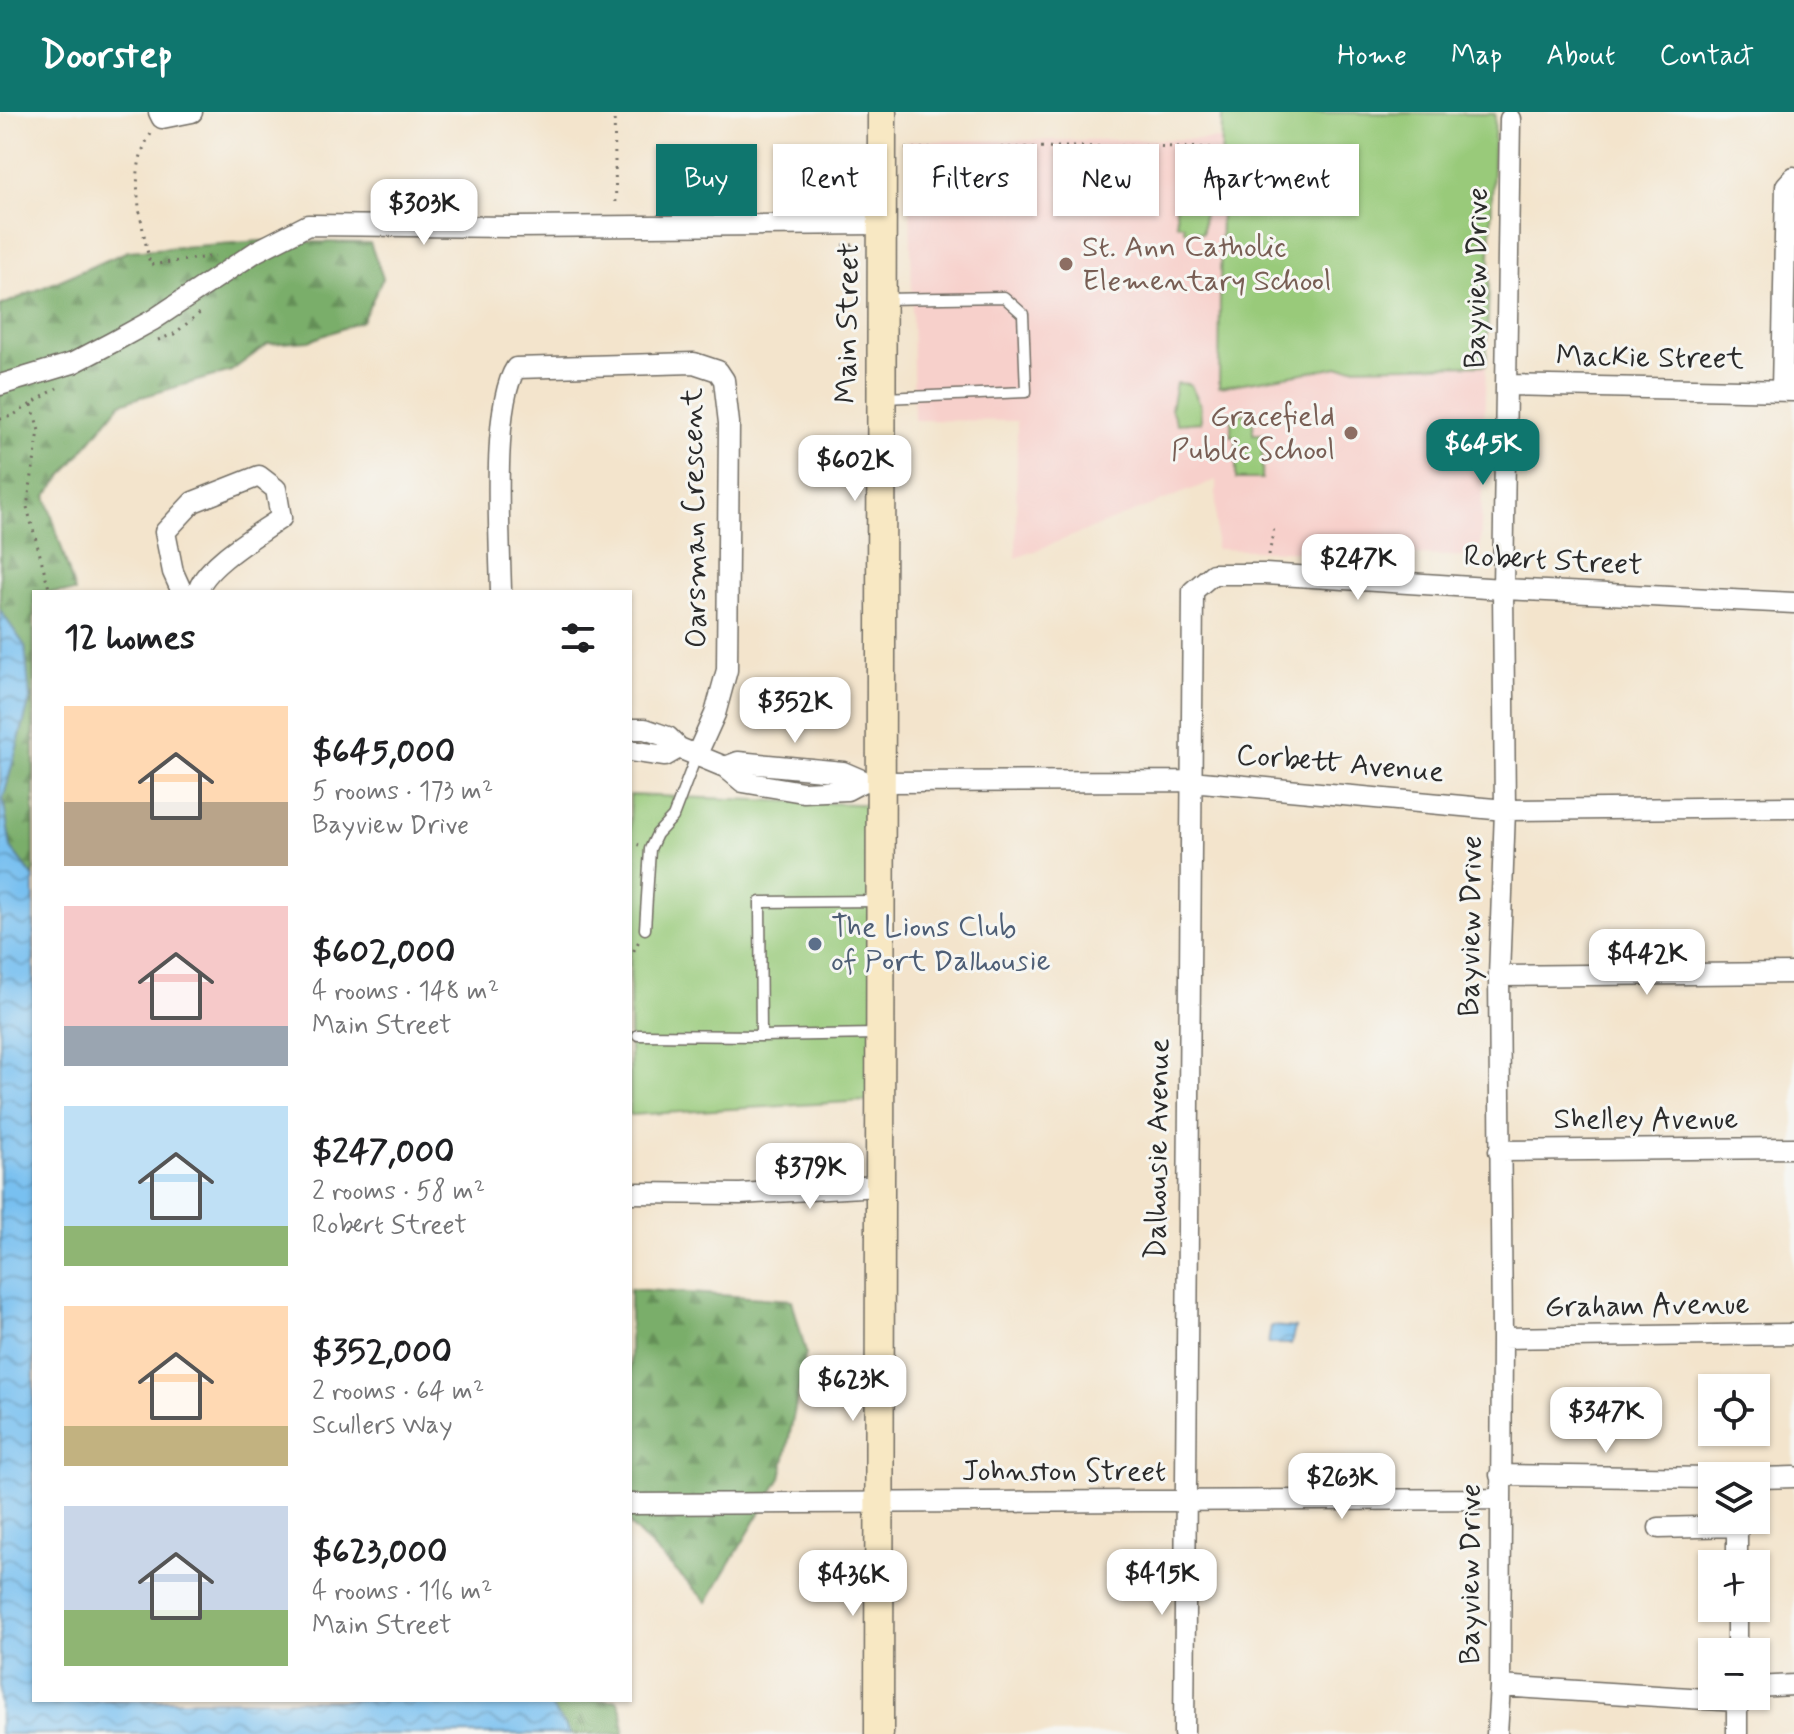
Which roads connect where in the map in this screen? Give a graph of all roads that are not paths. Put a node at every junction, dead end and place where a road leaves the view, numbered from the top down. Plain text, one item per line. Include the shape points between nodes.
1 (192, 112) edge
2 (882, 112) edge
3 (161, 115) edge
4 (1510, 119) dead end
5 (1794, 177) edge
6 (883, 224) junction
7 (883, 299) junction
8 (0, 385) edge
9 (1506, 385) junction
10 (1788, 390) edge
11 (882, 398) junction
12 (1213, 574) joint
13 (1503, 589) junction
14 (181, 590) edge
15 (198, 590) edge
16 (501, 590) edge
17 (1794, 603) edge
18 (632, 729) edge
19 (632, 751) edge
20 (688, 751) junction
21 (872, 781) junction
22 (1191, 781) junction
23 (1794, 807) edge
24 (1505, 810) junction
25 (880, 901) junction
26 (645, 929) road end
27 (1794, 973) edge
28 (1499, 976) junction
29 (879, 1034) junction
30 (638, 1035) dead end
31 (761, 1036) junction
32 (1794, 1148) edge
33 (1499, 1151) junction
34 (879, 1186) junction
35 (632, 1193) edge
36 (1794, 1334) edge
37 (1502, 1338) junction
38 (1500, 1475) junction
39 (1794, 1477) edge
40 (1698, 1478) edge
41 (1770, 1478) edge
42 (1499, 1499) junction
43 (1185, 1500) junction
44 (879, 1502) junction
45 (632, 1504) edge
46 (1698, 1526) edge
47 (1659, 1528) dead end
48 (1794, 1685) edge
49 (1500, 1686) junction
50 (1770, 1686) edge
51 (1698, 1696) edge
52 (1737, 1710) edge
53 (879, 1734) edge
54 (1184, 1734) edge
55 (1497, 1734) edge
56 (1737, 1734) edge

1 - 3 street
2 - 6 main road, Main Street
4 - 9 street, Bayview Drive
5 - 10 street via 1786,186
6 - 7 main road, Main Street
6 - 8 street via 308,225 73,363
7 - 11 main road, Main Street
7 - 11 lane via 1004,297 1023,314 1026,392
9 - 10 street, MacKie Street
9 - 13 street, Bayview Drive
11 - 21 main road, Main Street
12 - 13 street, Robert Street
12 - 22 street, Dalhousie Avenue via 1193,591
13 - 17 street, Robert Street
13 - 24 street, Bayview Drive
14 - 15 street via 165,532 193,502 259,476 276,489 281,518 210,571
16 - 20 street, Oarsman Crescent via 500,445 507,381 516,368 694,363 718,371 724,380 729,423 727,670 715,714
18 - 20 street via 668,737
19 - 20 street via 665,756
20 - 21 street, Corbett Avenue via 725,767 738,762 768,764 843,772
20 - 26 lane via 673,817 650,849
21 - 22 street, Corbett Avenue
21 - 25 main road, Main Street
22 - 24 street, Corbett Avenue
22 - 43 street, Dalhousie Avenue
23 - 24 street, Corbett Avenue
24 - 28 street, Bayview Drive
25 - 29 main road, Main Street
25 - 31 lane via 760,902
27 - 28 street
28 - 33 street, Bayview Drive
29 - 31 lane
29 - 34 main road, Main Street
30 - 31 lane
32 - 33 street, Shelley Avenue
33 - 37 street, Bayview Drive
34 - 35 street via 740,1194
34 - 44 main road, Main Street
36 - 37 street, Graham Avenue
37 - 38 street, Bayview Drive
38 - 40 street
38 - 42 street, Bayview Drive
39 - 41 street
42 - 43 street, Johnston Street
42 - 49 street, Bayview Drive
43 - 44 street, Johnston Street
43 - 54 street, Dalhousie Avenue
44 - 45 street, Johnston Street
44 - 53 main road, Main Street
46 - 47 street
48 - 50 street
49 - 51 street
49 - 55 street, Bayview Drive
52 - 56 street

